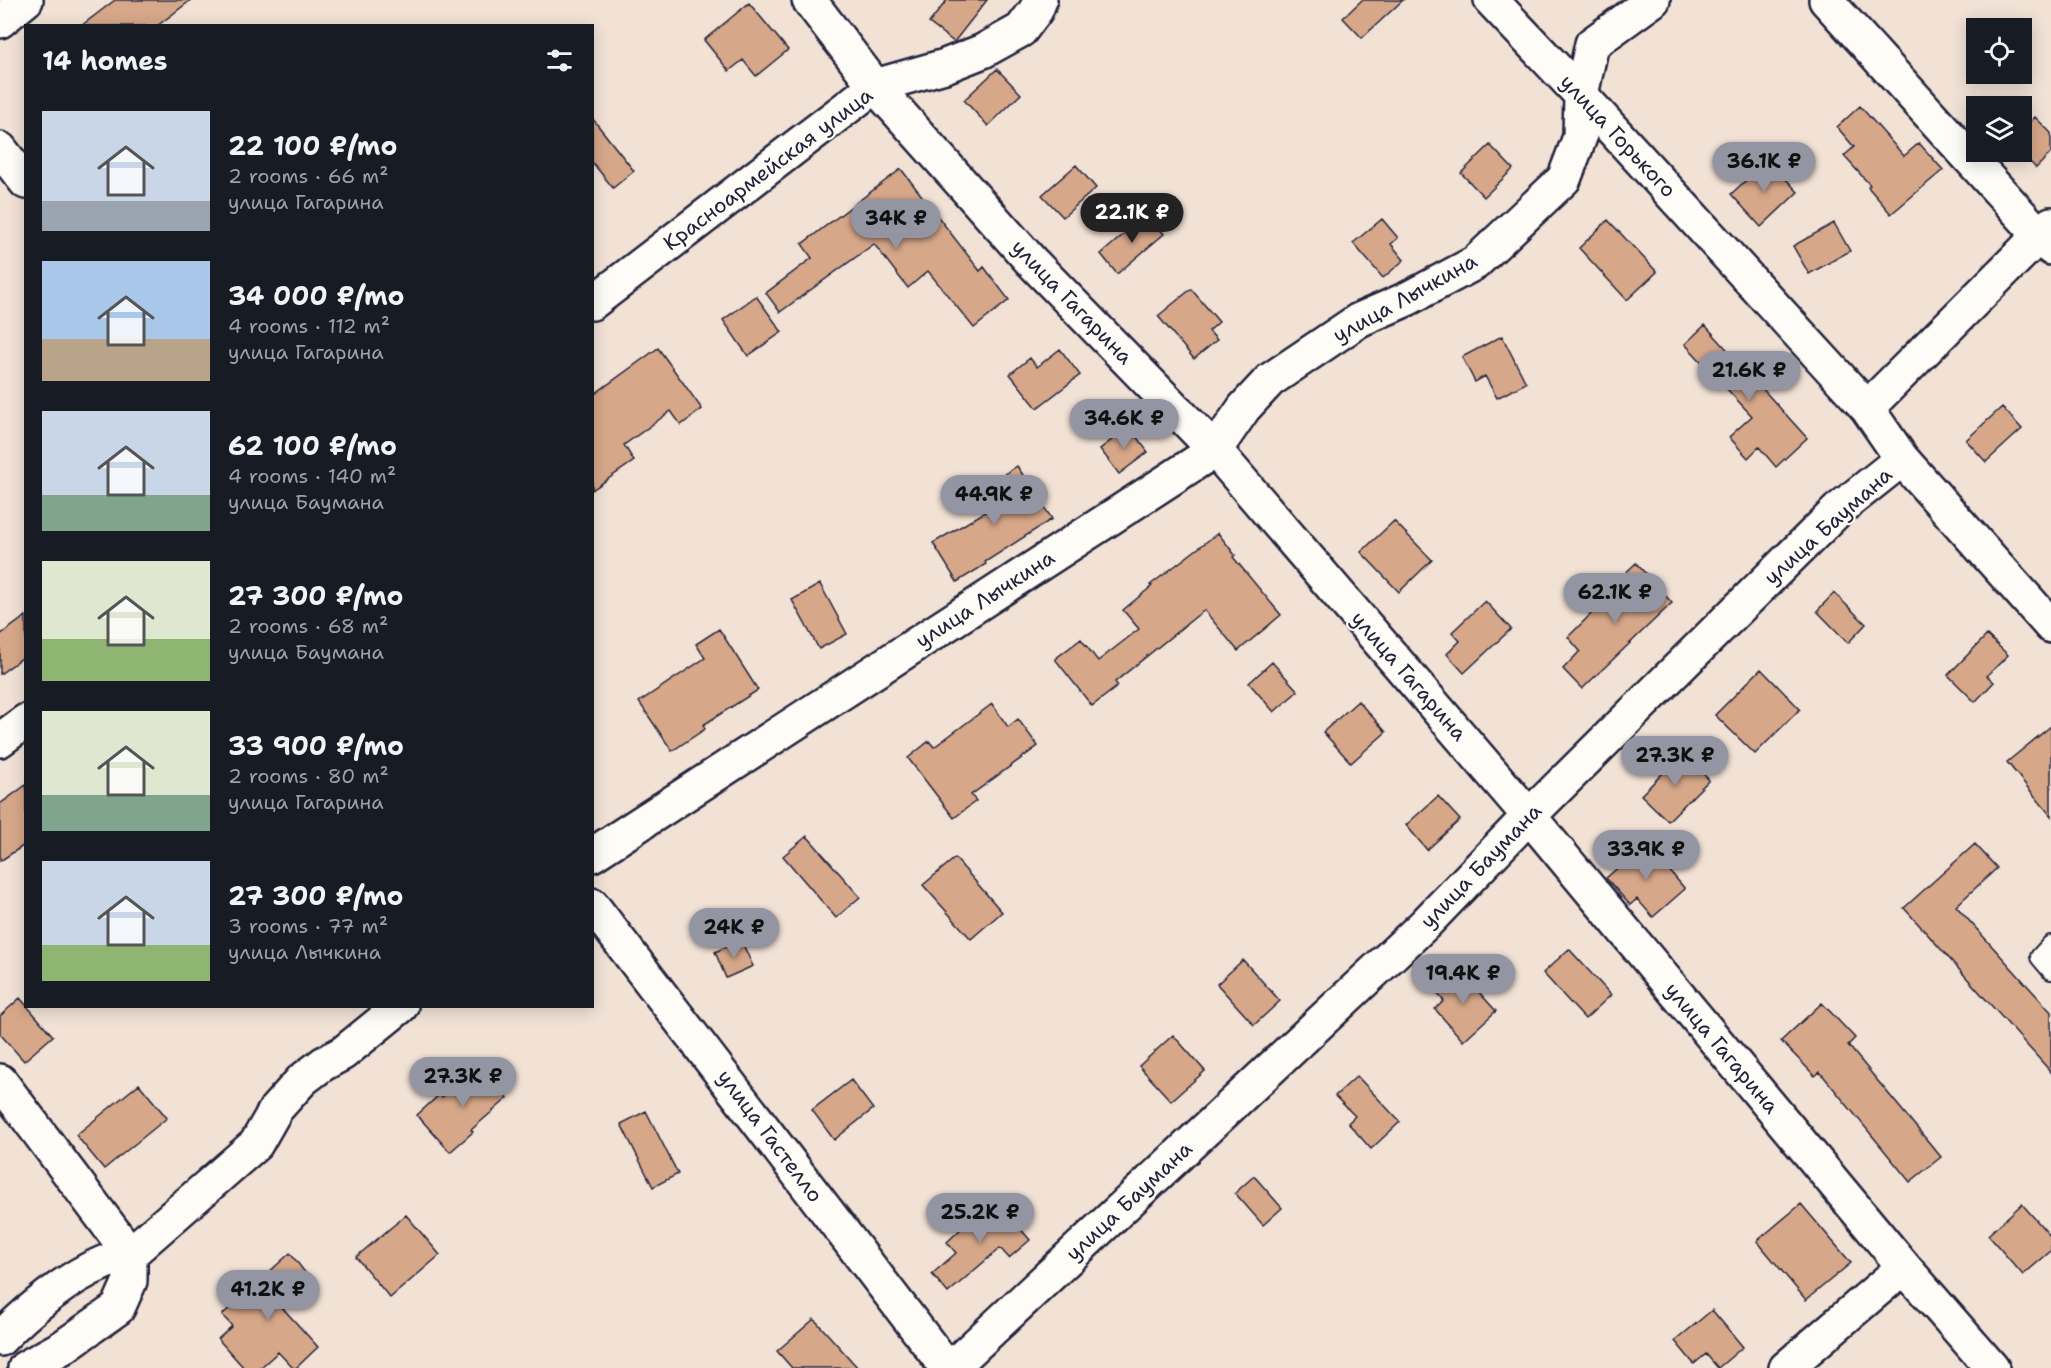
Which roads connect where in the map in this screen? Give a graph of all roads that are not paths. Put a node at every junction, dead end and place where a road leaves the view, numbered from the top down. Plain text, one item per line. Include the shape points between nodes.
1 (26, 0) edge
2 (809, 0) edge
3 (1040, 0) edge
4 (1491, 0) edge
5 (1653, 0) edge
6 (1826, 0) edge
7 (0, 21) edge
8 (875, 86) junction
9 (1581, 95) junction
10 (0, 149) edge
11 (24, 179) edge
12 (2047, 236) edge
13 (594, 301) edge
14 (1867, 408) junction
15 (1215, 450) junction
16 (1902, 459) junction
17 (2051, 626) edge
18 (24, 723) edge
19 (0, 740) edge
20 (1529, 816) junction
21 (594, 854) edge
22 (594, 908) edge
23 (2051, 945) edge
24 (2051, 970) edge
25 (398, 1008) edge
26 (0, 1081) edge
27 (130, 1254) junction
28 (1904, 1267) junction
29 (0, 1339) edge
30 (25, 1368) edge
31 (949, 1368) edge
32 (1786, 1368) edge
33 (1992, 1368) edge

1 - 7 street
2 - 8 street, улица Гагарина
3 - 8 street, Красноармейская улица via 1021,30 982,51
4 - 9 street, улица Горького
5 - 9 street, улица Лычкина via 1592,44
6 - 12 street
8 - 13 street, Красноармейская улица
8 - 15 street, улица Гагарина via 1031,261
9 - 14 street, улица Горького
9 - 15 street, улица Лычкина via 1580,137 1564,179 1475,262 1359,320 1270,380 1244,408
10 - 11 street
12 - 14 street
14 - 16 street, улица Горького
15 - 20 street, улица Гагарина
15 - 21 street, улица Лычкина
16 - 17 street, улица Горького
16 - 20 street, улица Баумана via 1838,510
18 - 19 street
20 - 28 street, улица Гагарина
20 - 31 street, улица Баумана via 1425,924
22 - 31 street, улица Гастелло
23 - 24 lane via 2040,957
25 - 27 street via 343,1053 302,1080 276,1109 256,1144
26 - 27 street
27 - 29 street via 72,1280 16,1322
27 - 30 street via 130,1281 118,1308
28 - 32 street
28 - 33 street, улица Гагарина

